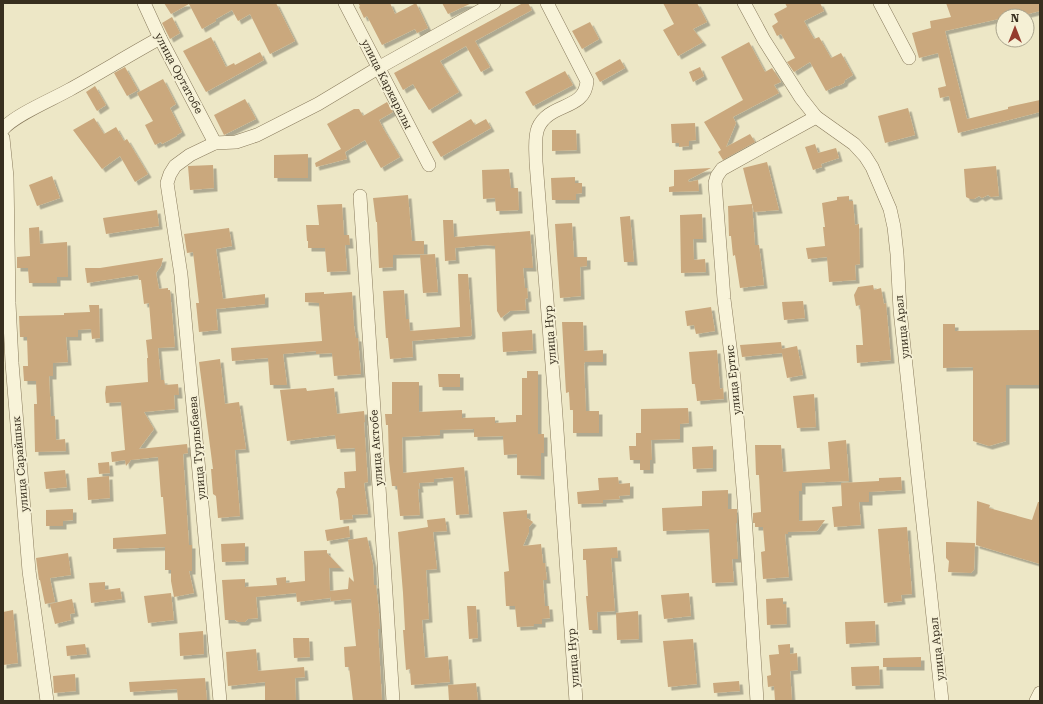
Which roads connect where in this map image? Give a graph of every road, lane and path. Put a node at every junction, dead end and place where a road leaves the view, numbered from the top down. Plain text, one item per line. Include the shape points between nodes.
1 (144, 3) edge
2 (345, 3) edge
3 (494, 3) edge
4 (547, 3) edge
5 (744, 3) edge
6 (880, 3) edge
7 (160, 38) junction
8 (909, 58) dead end
9 (378, 68) junction
10 (816, 117) junction
11 (3, 129) edge
12 (3, 138) edge
13 (215, 143) junction
14 (429, 165) dead end
15 (360, 196) dead end
16 (5, 227) edge
17 (1040, 693) edge
18 (47, 701) edge
19 (220, 701) edge
20 (393, 701) edge
21 (576, 701) edge
22 (757, 701) edge
23 (942, 701) edge
24 (1036, 701) edge

1 - 7 street, улица Ортатобе
2 - 9 street, улица Каркаралы
3 - 9 street
4 - 21 street, улица Нур via 587,81 582,96 552,111 542,121 536,137
5 - 10 street, улица Арал via 764,40
6 - 8 street
7 - 11 street via 20,116
7 - 13 street, улица Ортатобе
9 - 13 street via 257,136 236,142
9 - 14 street, улица Каркаралы
10 - 22 street, улица Ертис via 722,169 715,183 743,485
10 - 23 street, улица Арал via 854,144 865,156 890,209 894,227 900,310
12 - 16 street, улица Сарайшык via 7,177
13 - 19 street, улица Турлыбаева via 190,155 175,166 167,183 181,275
15 - 20 street, улица Актобе
16 - 18 street, улица Сарайшык via 12,363 27,556
17 - 24 street

